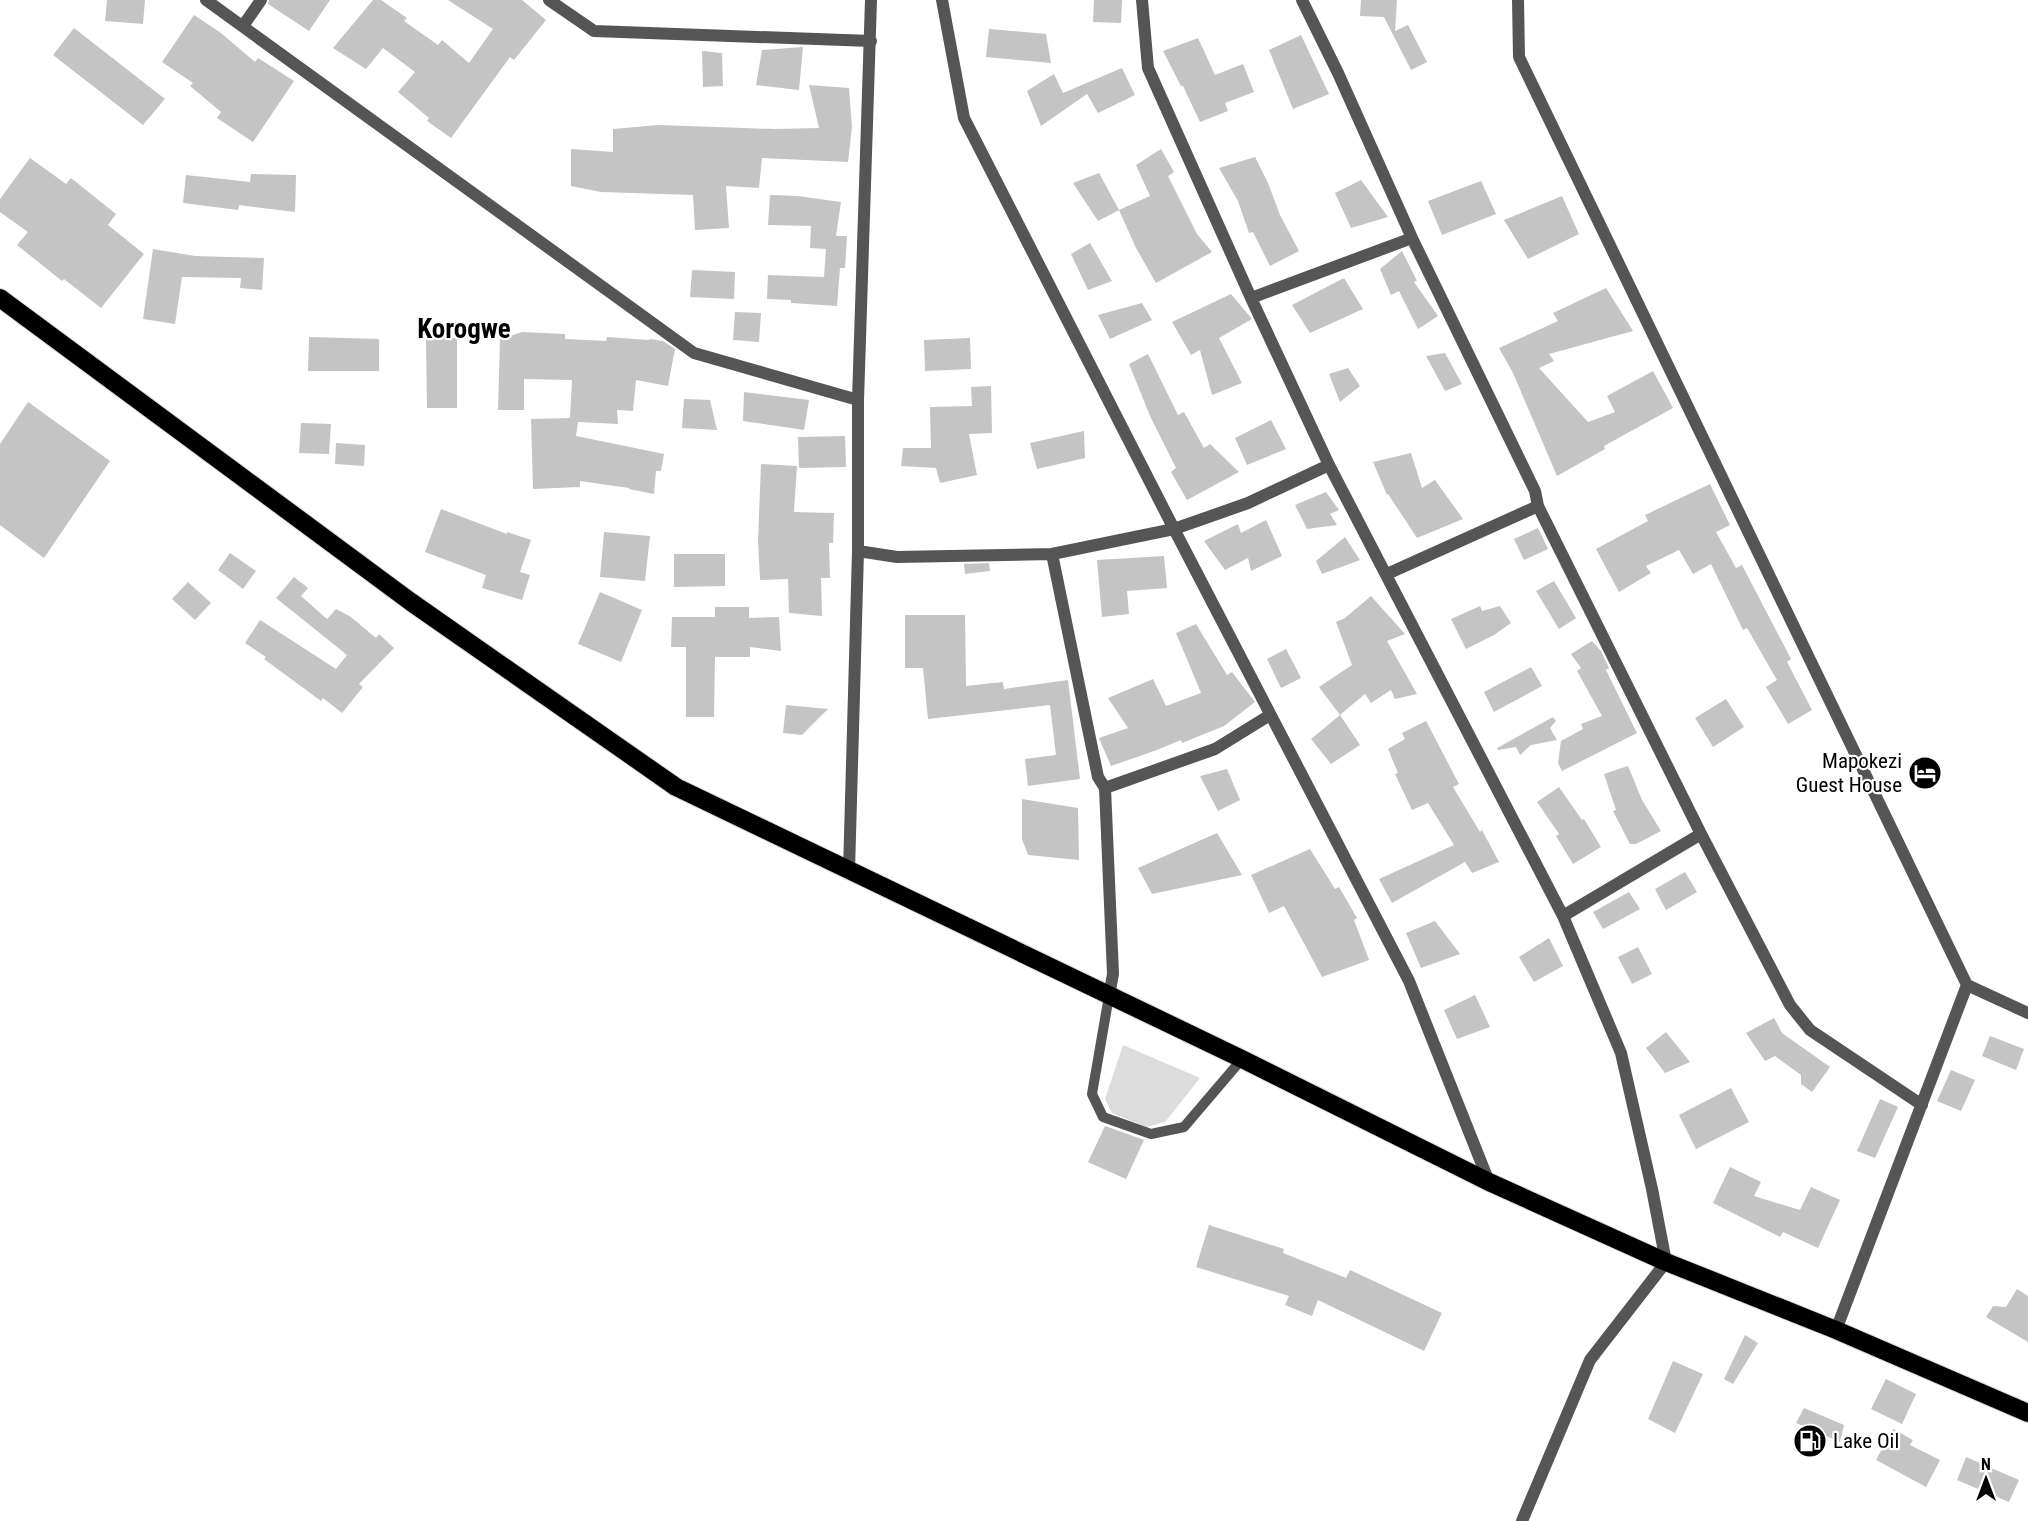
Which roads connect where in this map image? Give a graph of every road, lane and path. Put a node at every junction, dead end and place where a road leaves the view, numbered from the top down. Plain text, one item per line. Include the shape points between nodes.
1 (206, 0) edge
2 (261, 0) edge
3 (549, 0) edge
4 (871, 0) edge
5 (942, 0) edge
6 (1142, 0) edge
7 (1302, 0) edge
8 (1518, 0) edge
9 (243, 26) junction
10 (871, 41) junction
11 (1412, 238) junction
12 (0, 298) edge
13 (1251, 298) junction
14 (858, 400) junction
15 (1329, 465) junction
16 (1539, 506) junction
17 (1174, 529) junction
18 (858, 551) junction
19 (1052, 554) junction
20 (1387, 574) junction
21 (1270, 715) junction
22 (1105, 788) junction
23 (1701, 834) junction
24 (849, 871) junction
25 (1563, 915) junction
26 (1967, 985) junction
27 (1109, 996) junction
28 (2028, 1013) edge
29 (1242, 1059) junction
30 (1922, 1105) junction
31 (1490, 1182) junction
32 (1666, 1262) junction
33 (1836, 1330) junction
34 (2028, 1413) edge
35 (1522, 1521) edge

1 - 9 street
2 - 9 street
3 - 10 street via 594,31
4 - 10 street
5 - 17 street via 964,118
6 - 13 street via 1148,68
7 - 11 street
8 - 26 street via 1520,57
9 - 14 street via 694,353
10 - 14 street
11 - 13 street
11 - 16 street
12 - 24 highway via 411,602 676,788
13 - 15 street
14 - 18 street
15 - 17 street via 1248,503
15 - 20 street
16 - 20 street
16 - 23 street
17 - 19 street
17 - 21 street
18 - 19 street via 897,557
18 - 24 street
19 - 22 street via 1098,777
20 - 25 street
21 - 22 street via 1215,749
21 - 31 street via 1409,981
22 - 27 street via 1113,974
23 - 25 street
23 - 30 street via 1790,1005 1810,1030
24 - 27 highway
25 - 32 street via 1621,1053
26 - 28 street
26 - 30 street
27 - 29 highway
27 - 29 lane via 1092,1094 1103,1117 1151,1134 1184,1127
29 - 31 highway
30 - 33 street
31 - 32 highway
32 - 33 highway
32 - 35 street via 1590,1360
33 - 34 highway

